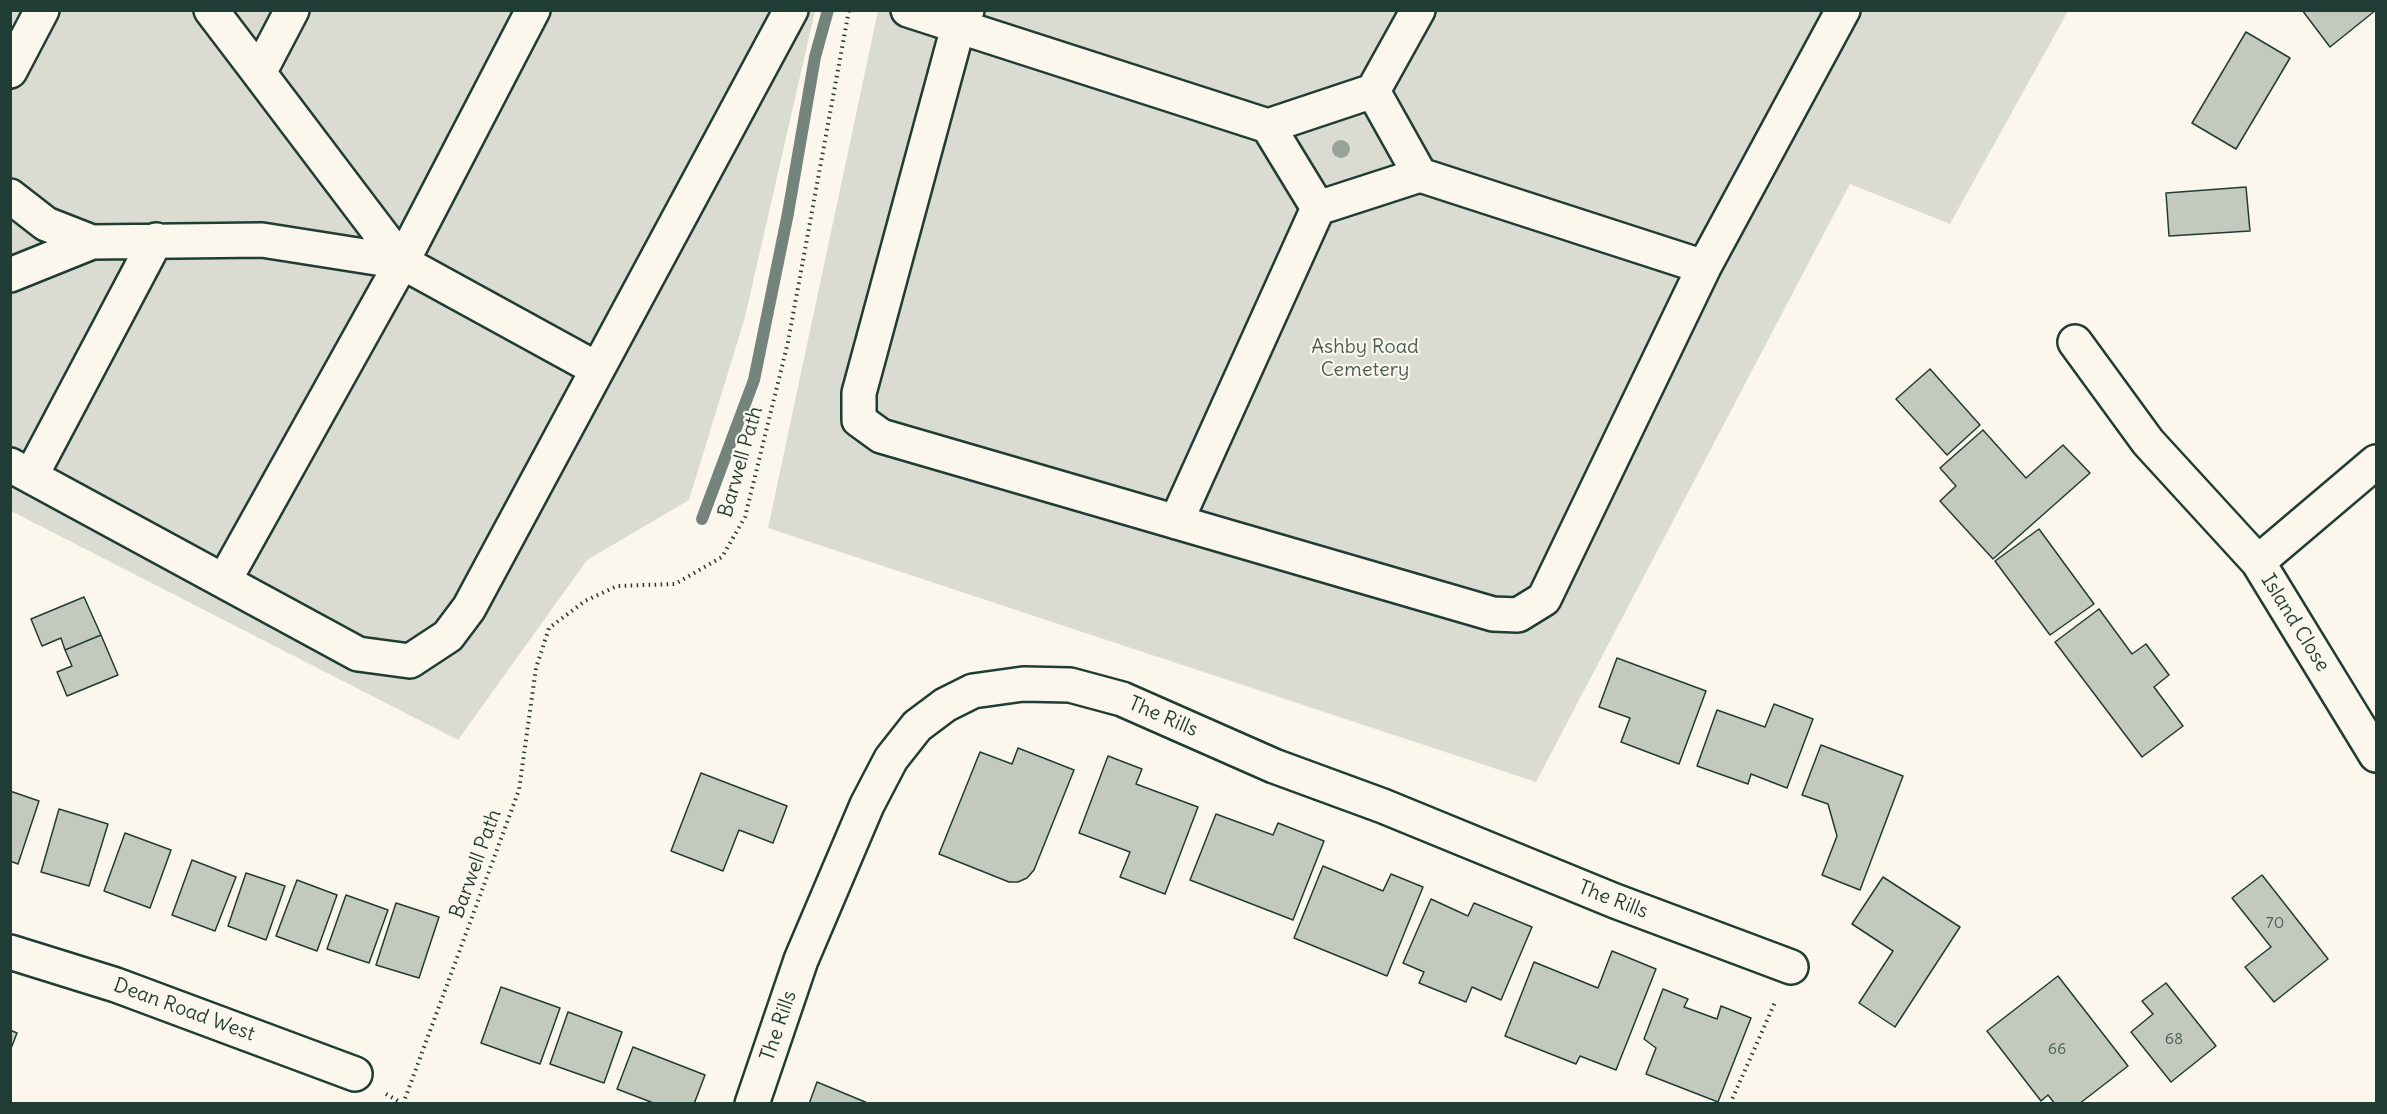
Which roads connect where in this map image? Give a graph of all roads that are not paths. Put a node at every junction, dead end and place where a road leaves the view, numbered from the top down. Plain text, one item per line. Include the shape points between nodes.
1 (42, 10) edge
2 (292, 10) edge
3 (533, 10) edge
4 (791, 10) edge
5 (908, 10) edge
6 (1418, 10) edge
7 (1843, 10) edge
8 (213, 12) edge
9 (963, 19) edge
10 (10, 71) edge
11 (260, 73) junction
12 (1373, 91) junction
13 (1268, 126) junction
14 (1420, 175) junction
15 (10, 196) edge
16 (1318, 208) junction
17 (156, 240) junction
18 (92, 242) junction
19 (402, 262) junction
20 (1704, 267) junction
21 (10, 275) edge
22 (2074, 342) dead end
23 (597, 369) junction
24 (2376, 462) edge
25 (21, 470) edge
26 (1176, 522) junction
27 (2258, 562) junction
28 (224, 580) junction
29 (2376, 755) edge
30 (10, 952) edge
31 (1791, 967) road end
32 (355, 1074) dead end
33 (752, 1104) edge

1 - 10 street
2 - 11 street
3 - 19 street
4 - 23 street
5 - 9 street
6 - 12 street
7 - 20 street
8 - 11 street
9 - 13 street
9 - 26 street via 859,393 859,420 881,436
11 - 19 street
12 - 13 street
12 - 14 street
13 - 16 street
14 - 16 street
14 - 20 street
15 - 18 street via 46,224
16 - 26 street
17 - 18 street
17 - 19 street via 262,240
17 - 25 street
18 - 21 street
19 - 23 street
19 - 28 street
20 - 26 street via 1544,599 1518,615 1493,614
22 - 27 street via 2148,442
23 - 28 street via 469,608 448,636 410,661 358,654
24 - 27 street, Island Close
25 - 28 street
27 - 29 street, Island Close
30 - 32 street, Dean Road West via 116,985
31 - 33 street, The Rills via 1274,766 1122,699 1070,685 1023,684 973,691 945,705 917,726 891,759 867,805 801,960

